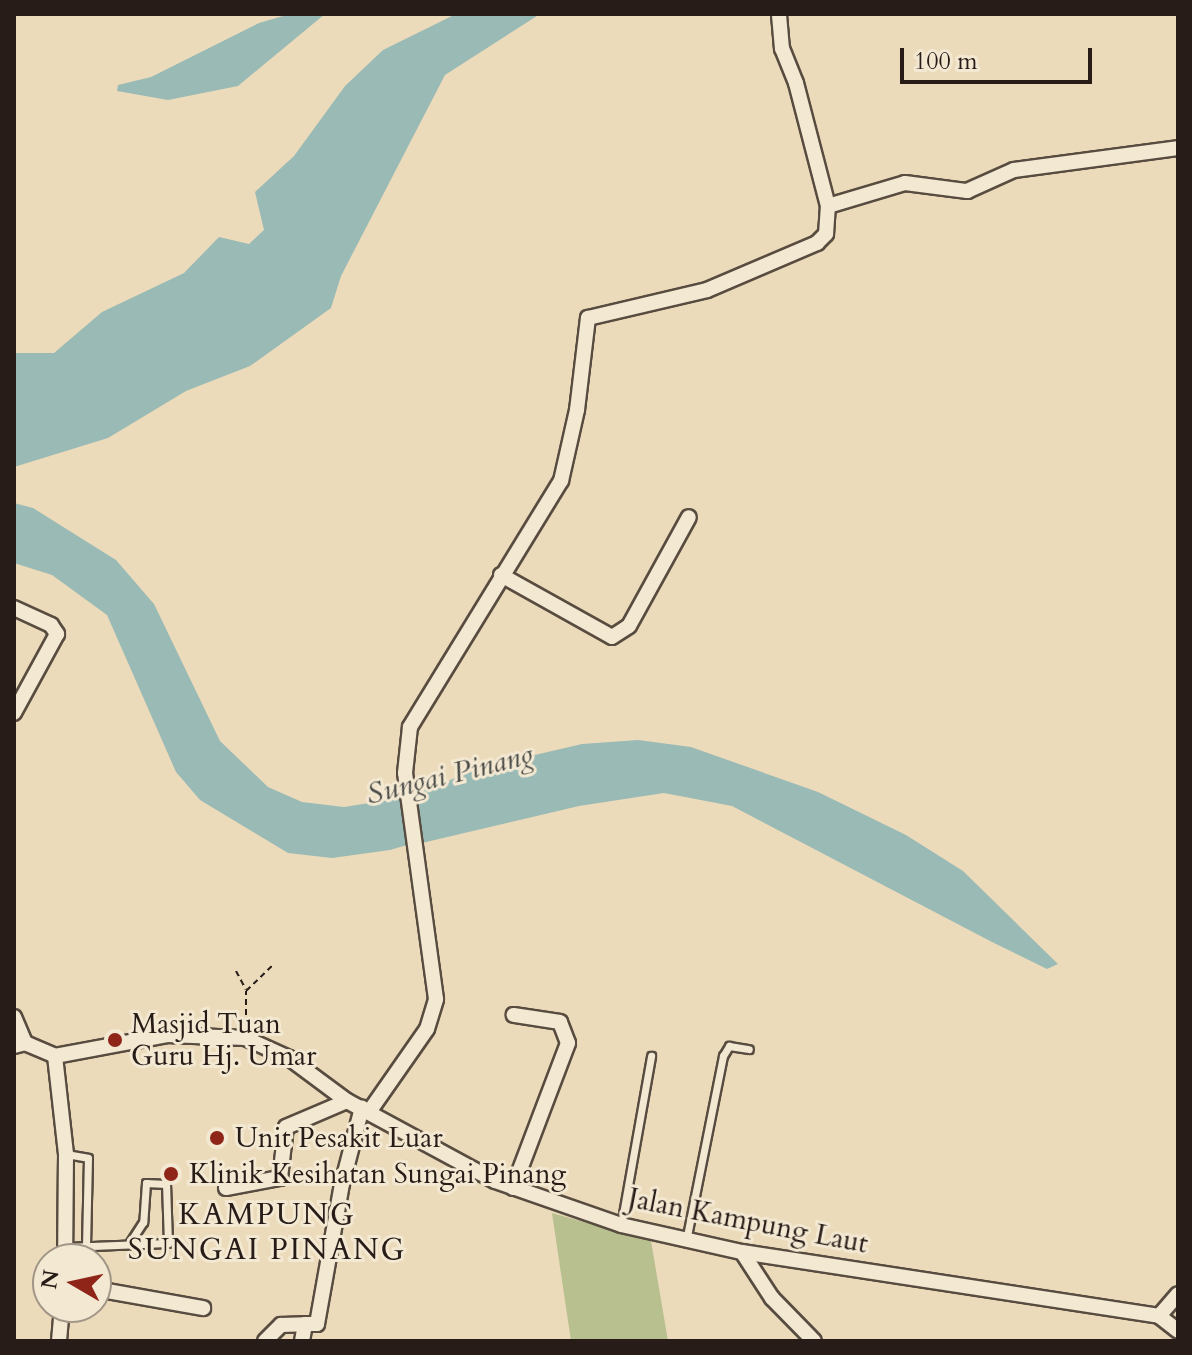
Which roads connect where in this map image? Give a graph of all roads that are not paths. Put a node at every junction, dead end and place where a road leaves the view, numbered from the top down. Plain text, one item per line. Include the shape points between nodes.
1 (779, 14) edge
2 (1178, 148) edge
3 (828, 206) junction
4 (689, 517) dead end
5 (501, 575) junction
6 (14, 608) edge
7 (14, 713) edge
8 (514, 1015) dead end
9 (14, 1017) edge
10 (19, 1044) edge
11 (749, 1049) dead end
12 (55, 1056) junction
13 (651, 1056) dead end
14 (347, 1101) junction
15 (365, 1110) junction
16 (66, 1154) junction
17 (226, 1188) dead end
18 (513, 1188) junction
19 (621, 1225) junction
20 (686, 1241) junction
21 (130, 1242) junction
22 (66, 1243) edge
23 (86, 1243) edge
24 (108, 1243) edge
25 (742, 1252) junction
26 (112, 1292) edge
27 (1178, 1294) edge
28 (203, 1308) dead end
29 (1159, 1316) junction
30 (305, 1324) junction
31 (1178, 1331) edge
32 (265, 1341) edge
33 (302, 1341) edge
34 (814, 1341) edge

1 - 3 street via 782,49
2 - 3 street via 1014,170 967,191 905,183
3 - 5 street via 826,234 817,243 707,290 588,318 577,410 561,481
4 - 5 street via 629,626 612,637
5 - 15 street via 410,727 405,773 434,1011 427,1029
6 - 7 street via 51,625 57,634
8 - 18 street via 560,1022 568,1043
9 - 10 street
10 - 12 street
11 - 20 lane via 729,1046 723,1056
12 - 14 street, Jalan Kampung Laut via 167,1035 245,1038 289,1058
12 - 16 street
13 - 19 lane
14 - 15 street, Jalan Kampung Laut
14 - 17 street via 286,1127 280,1178
15 - 18 street, Jalan Kampung Laut
15 - 30 street via 342,1184 317,1324
16 - 22 street
16 - 23 lane via 88,1158
18 - 19 street, Jalan Kampung Laut
19 - 20 street, Jalan Kampung Laut
20 - 25 street, Jalan Kampung Laut
21 - 21 lane via 168,1243 166,1184 146,1183 143,1222
21 - 24 lane
25 - 29 street, Jalan Kampung Laut
25 - 34 street via 772,1298
26 - 28 street
27 - 29 street
29 - 31 street, Jalan Kampung Laut
30 - 32 street via 281,1325
30 - 33 street

